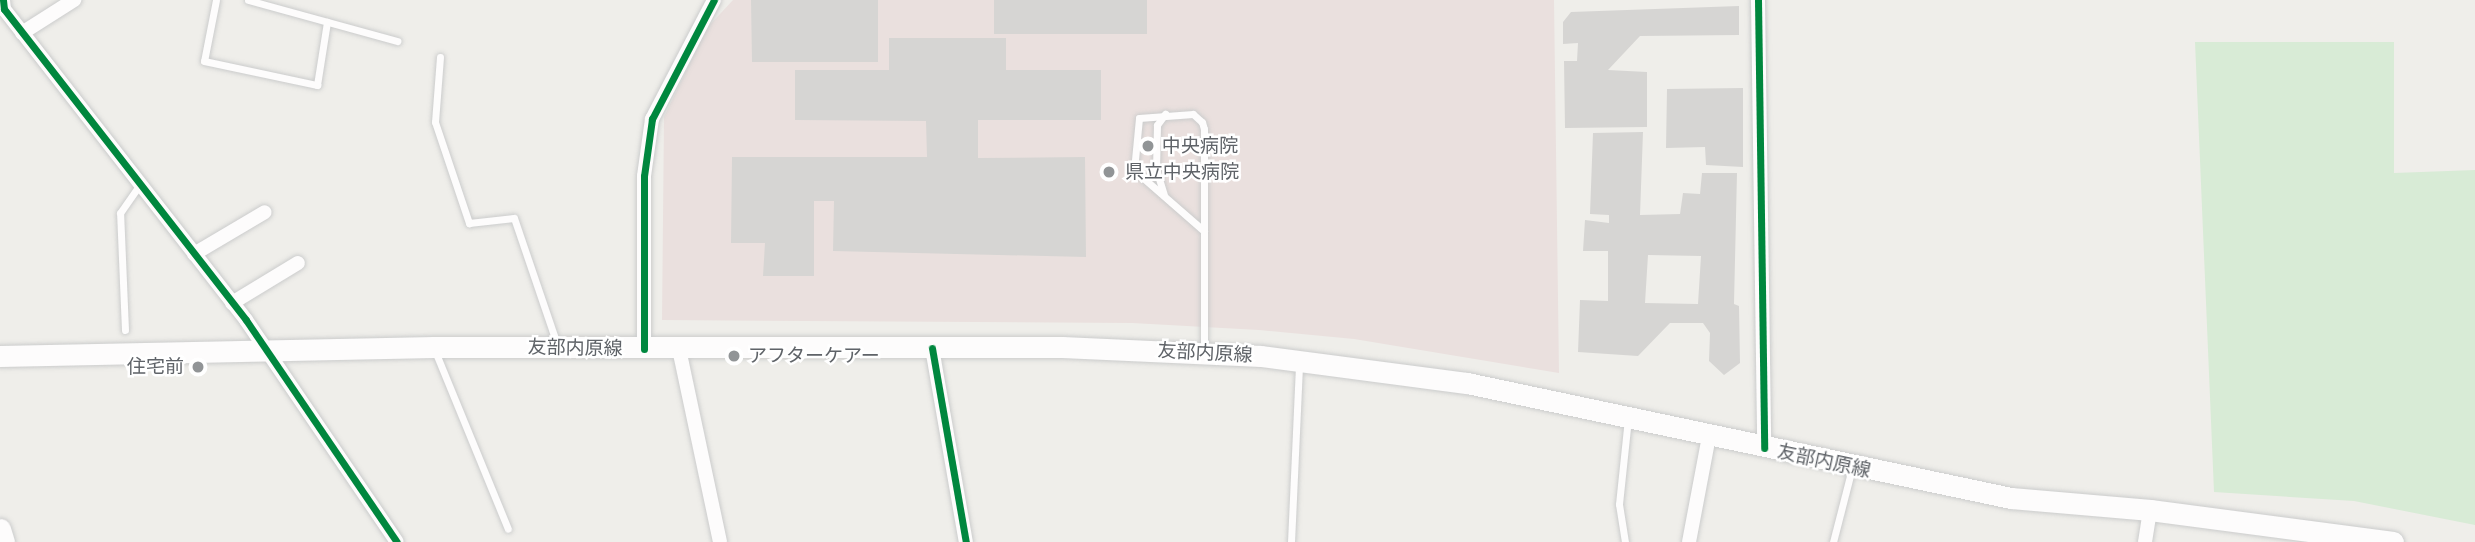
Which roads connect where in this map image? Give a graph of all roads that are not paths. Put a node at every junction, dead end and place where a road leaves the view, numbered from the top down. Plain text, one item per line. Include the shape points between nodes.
1 (3, 0) edge
2 (74, 0) edge
3 (216, 0) edge
4 (248, 0) edge
5 (714, 0) edge
6 (1758, 0) edge
7 (327, 22) junction
8 (22, 33) junction
9 (397, 41) dead end
10 (440, 57) dead end
11 (1165, 114) junction
12 (140, 184) junction
13 (1165, 196) junction
14 (265, 212) dead end
15 (1203, 231) junction
16 (194, 254) junction
17 (299, 263) dead end
18 (232, 303) junction
19 (125, 330) dead end
20 (433, 347) junction
21 (558, 348) junction
22 (932, 348) junction
23 (266, 349) junction
24 (644, 349) junction
25 (679, 349) junction
26 (1203, 352) junction
27 (0, 356) edge
28 (1299, 359) junction
29 (1628, 418) junction
30 (1709, 436) junction
31 (1764, 448) junction
32 (1853, 468) junction
33 (2150, 510) junction
34 (0, 529) edge
35 (508, 529) dead end
36 (2380, 541) edge
37 (4, 542) edge
38 (397, 542) edge
39 (720, 542) edge
40 (966, 542) edge
41 (1291, 542) edge
42 (1625, 542) edge
43 (1689, 542) edge
44 (1833, 542) edge
45 (2145, 542) edge

1 - 8 street
2 - 8 street
3 - 7 lane via 204,61 317,85
4 - 7 lane
5 - 24 street via 652,119 644,176
6 - 31 street
7 - 9 lane
8 - 12 street
10 - 21 lane via 435,122 469,223 514,218
11 - 13 lane via 1157,125 1156,169
11 - 13 lane via 1139,118 1134,170
11 - 15 lane via 1193,114 1202,122
12 - 16 street
12 - 19 lane via 120,213
13 - 15 lane
14 - 16 street
15 - 26 lane
16 - 18 street
17 - 18 street
18 - 23 street
20 - 21 main road, 友部内原線
20 - 23 main road, 友部内原線
20 - 35 lane
21 - 24 main road, 友部内原線
22 - 25 main road, 友部内原線
22 - 26 main road, 友部内原線
22 - 40 street
23 - 27 main road, 友部内原線
23 - 38 street
24 - 25 main road, 友部内原線
25 - 39 street
26 - 28 main road, 友部内原線
28 - 29 main road, 友部内原線 via 1467,383
28 - 41 lane
29 - 30 main road, 友部内原線
29 - 42 lane via 1619,504
30 - 31 main road, 友部内原線
30 - 43 street
31 - 32 main road, 友部内原線
32 - 33 main road, 友部内原線 via 2011,498
32 - 44 lane
33 - 36 main road, 友部内原線
33 - 45 street
34 - 37 main road

